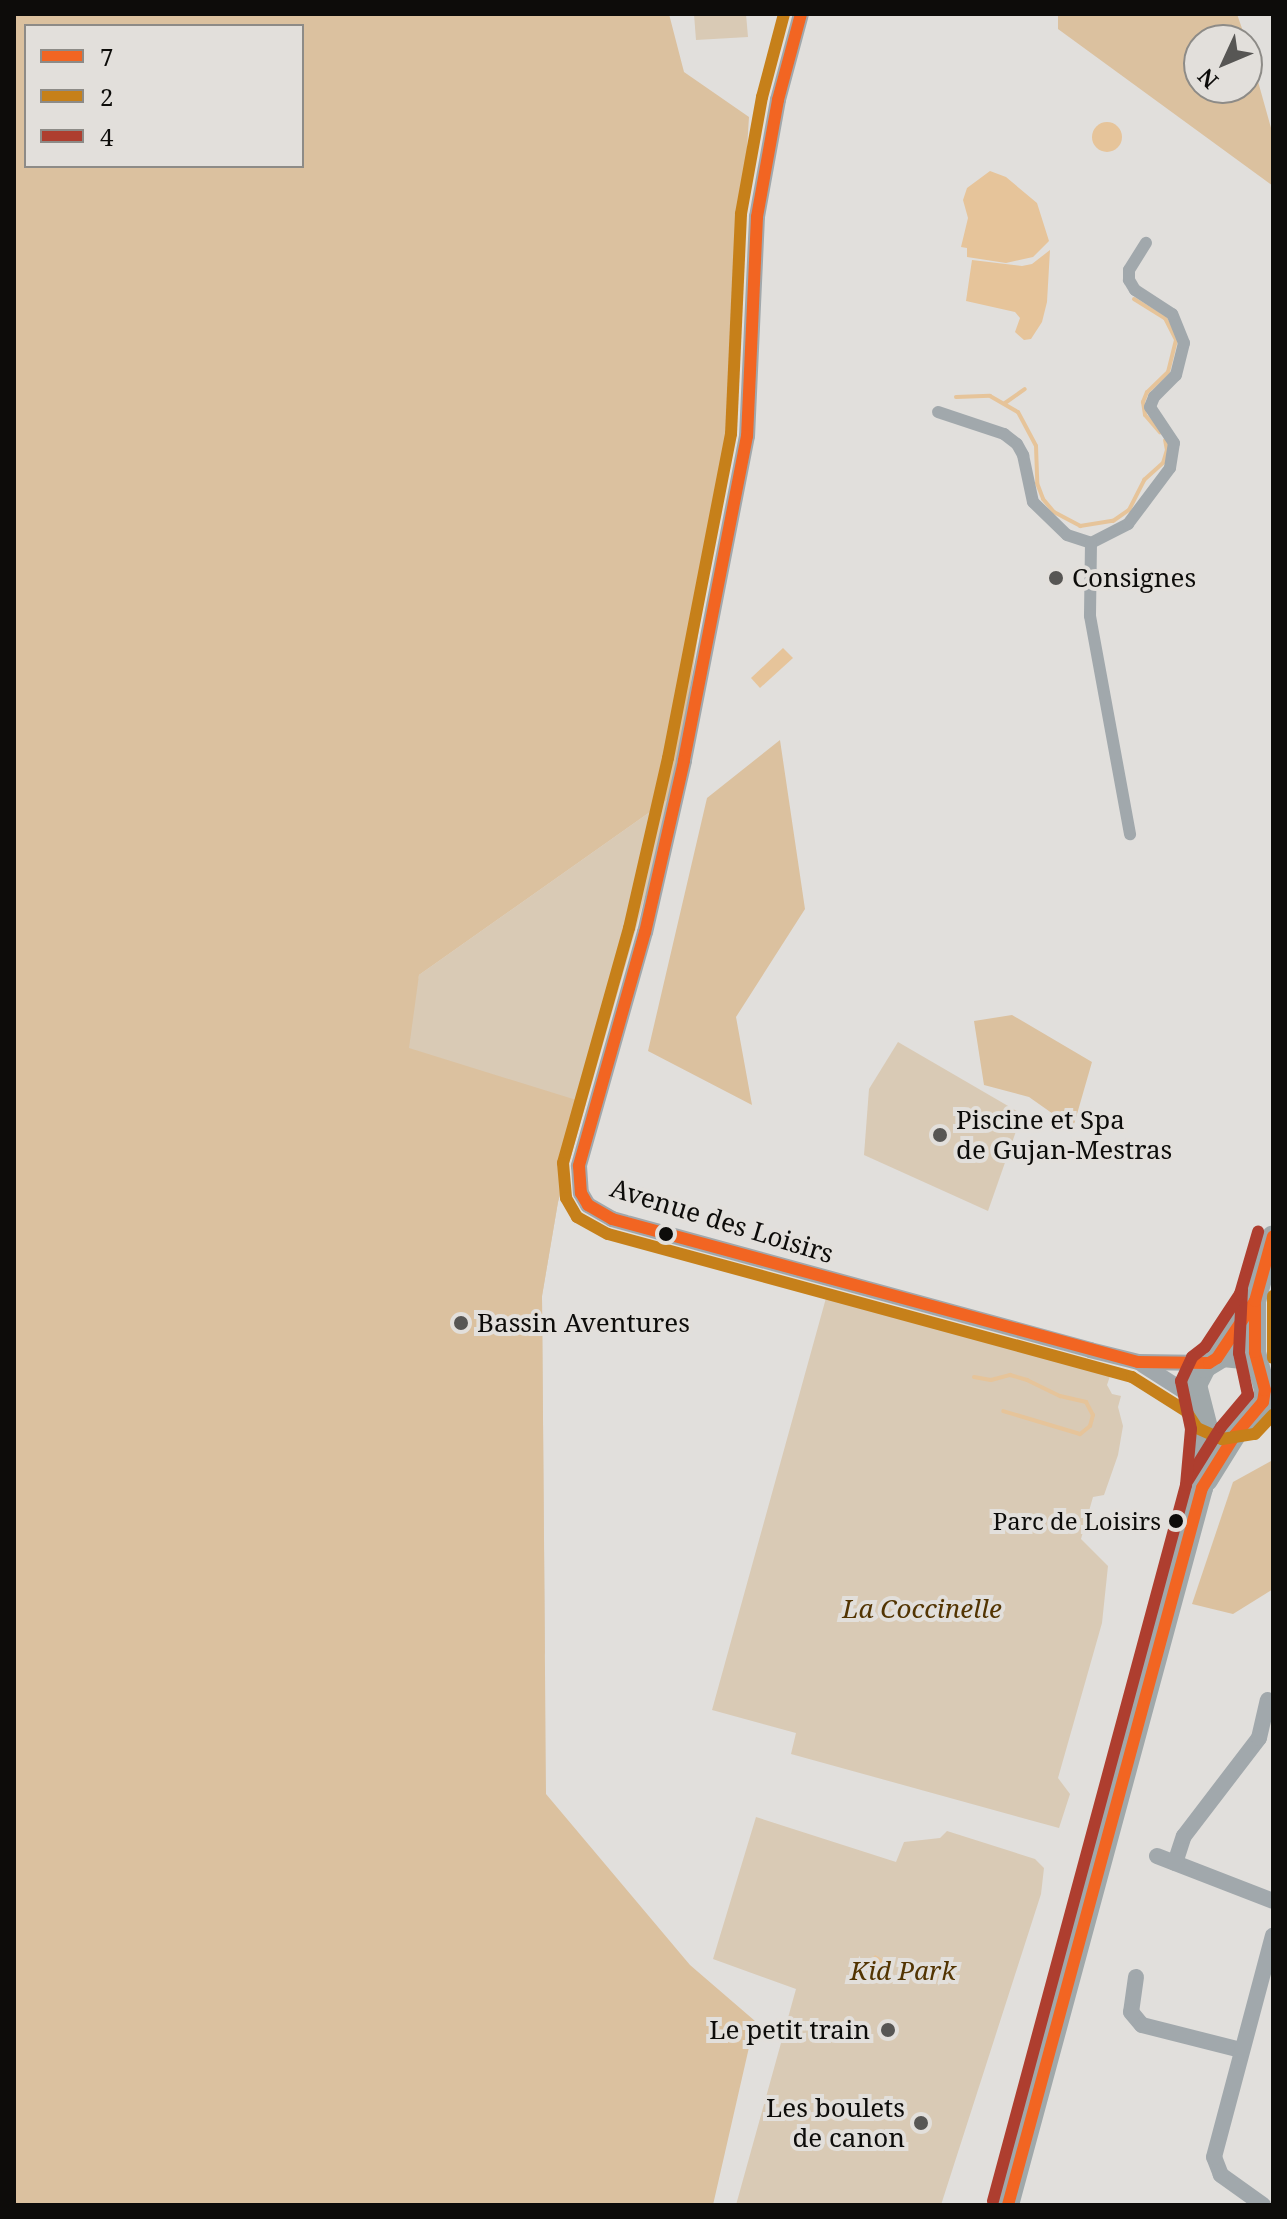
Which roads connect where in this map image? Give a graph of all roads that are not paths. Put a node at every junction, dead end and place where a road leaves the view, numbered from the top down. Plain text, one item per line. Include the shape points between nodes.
1 (801, 14) edge
2 (1146, 243) dead end
3 (938, 412) dead end
4 (1091, 543) junction
5 (1130, 834) dead end
6 (1273, 1236) edge
7 (1255, 1301) junction
8 (1213, 1361) junction
9 (1138, 1362) junction
10 (1259, 1371) junction
11 (1201, 1405) junction
12 (1248, 1419) junction
13 (1202, 1488) junction
14 (1268, 1700) dead end
15 (1157, 1856) dead end
16 (1175, 1863) junction
17 (1273, 1901) edge
18 (1273, 1936) edge
19 (1136, 1977) dead end
20 (1241, 2050) junction
21 (1008, 2205) edge
22 (1263, 2205) edge

1 - 9 street, Avenue des Loisirs via 778,100 757,217 749,411 741,467 645,932 578,1181 588,1205 612,1219
2 - 4 street via 1129,270 1129,280 1135,290 1172,314 1184,343 1176,375 1150,407 1174,443 1170,468 1128,524
3 - 4 street via 1004,434 1017,444 1033,502 1042,515 1067,535
4 - 5 street via 1090,616
6 - 7 main road
7 - 8 main road
7 - 10 main road
8 - 9 street, Avenue des Loisirs
8 - 10 main road via 1243,1358
8 - 11 main road via 1196,1385
9 - 11 street, Avenue des Loisirs
10 - 12 main road via 1263,1402
11 - 12 main road via 1215,1421
11 - 13 main road via 1208,1443
12 - 13 main road
13 - 21 main road
14 - 16 street via 1259,1738 1184,1836
15 - 16 street
16 - 17 street
18 - 20 street
19 - 20 street via 1131,2012 1142,2025
20 - 22 street via 1214,2162 1226,2180

